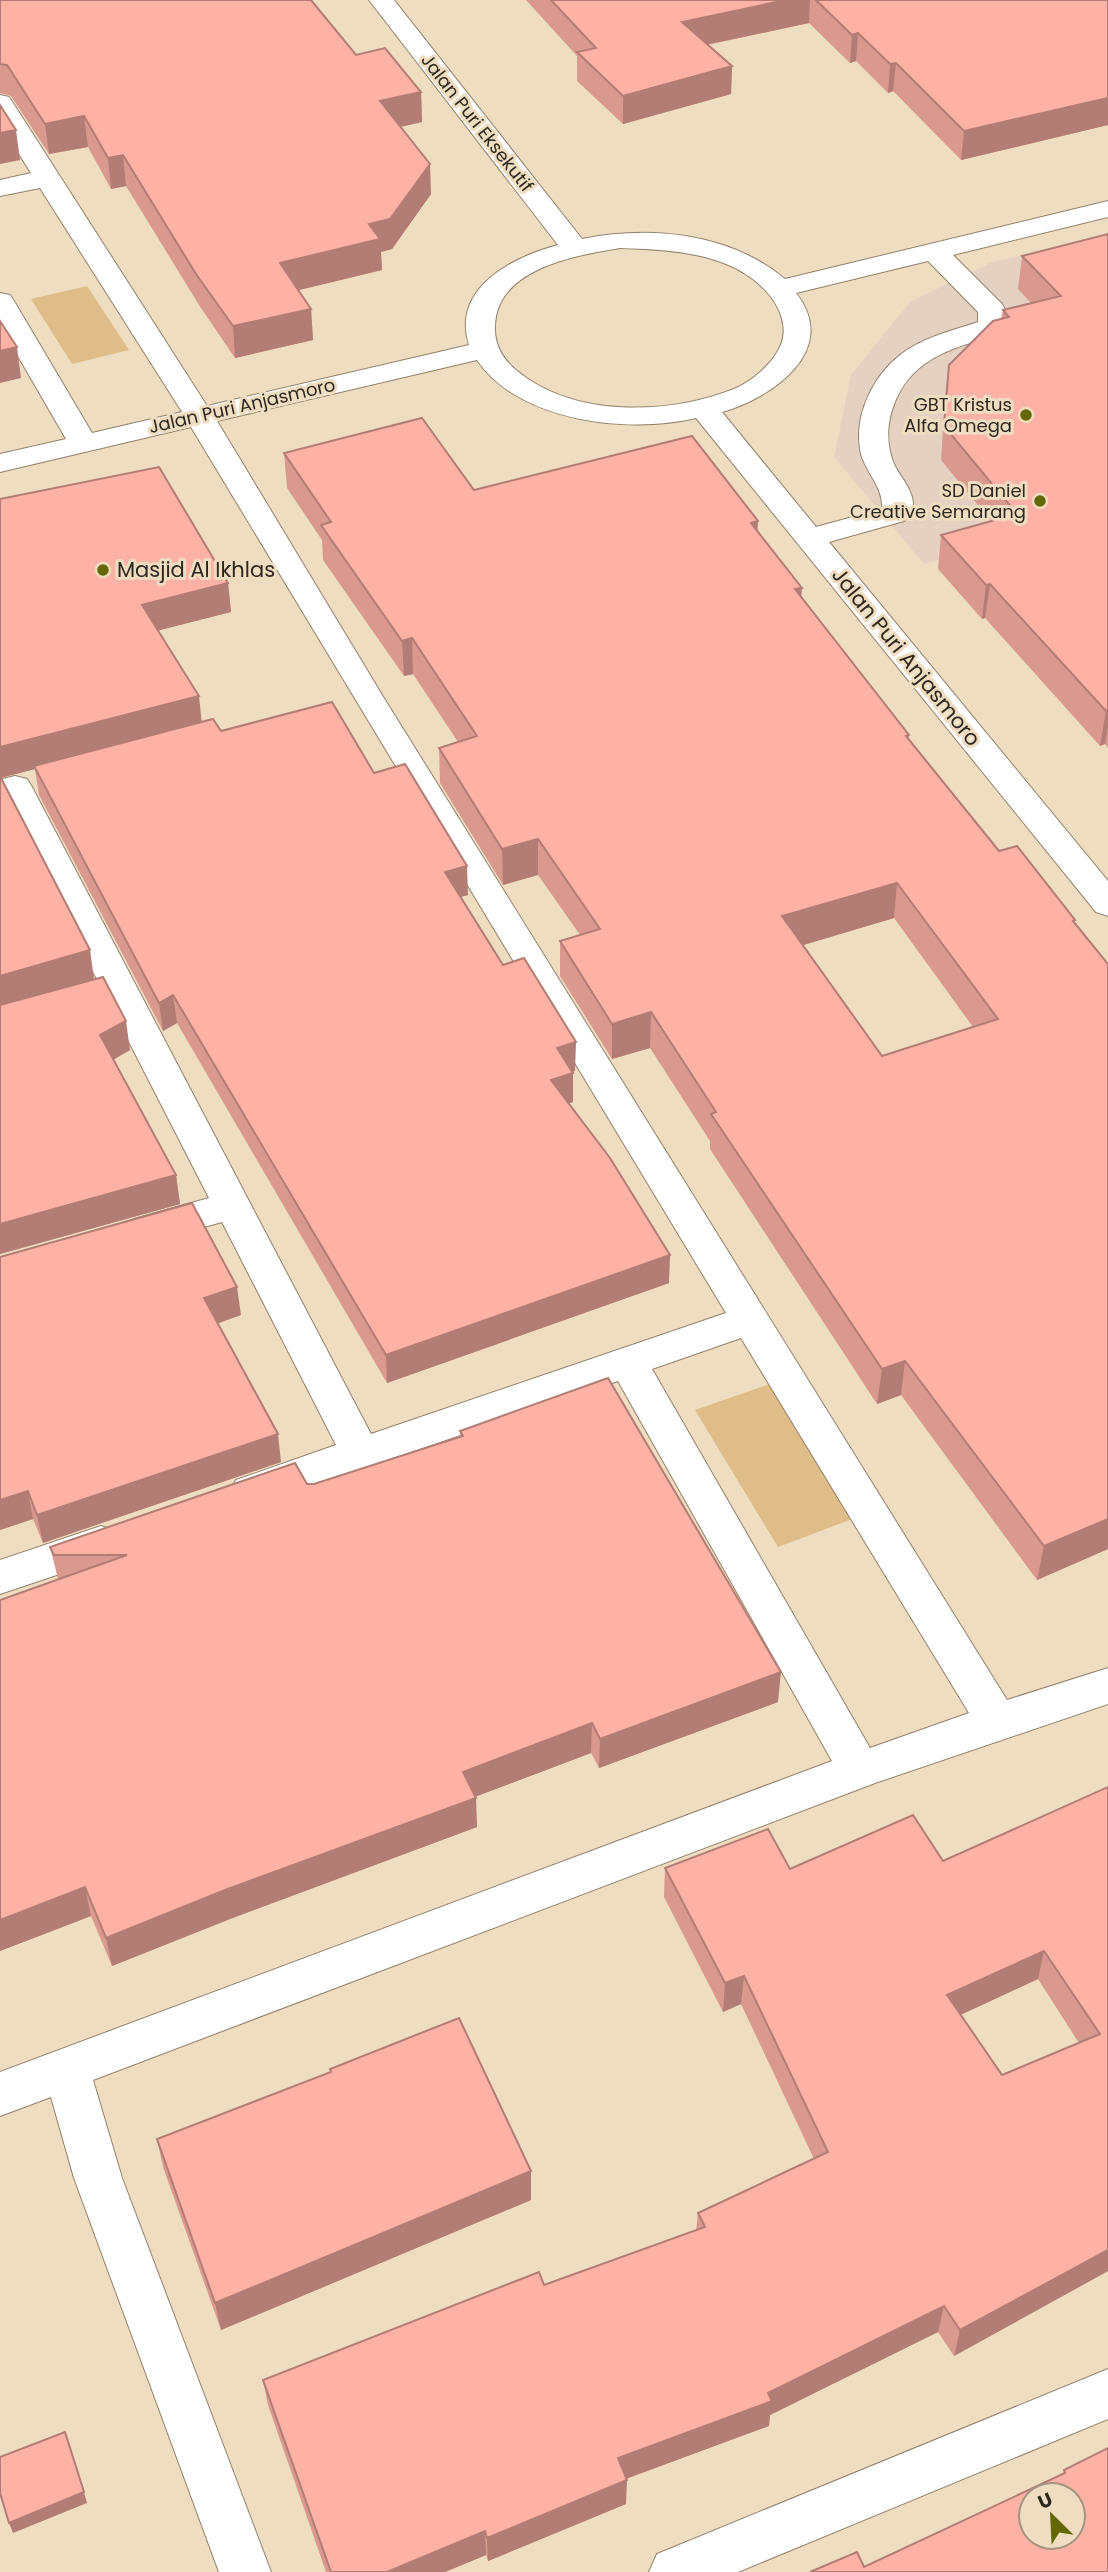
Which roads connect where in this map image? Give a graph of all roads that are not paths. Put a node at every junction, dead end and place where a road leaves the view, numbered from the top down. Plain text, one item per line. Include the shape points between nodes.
1 (381, 0) edge
2 (0, 103) edge
3 (48, 178) junction
4 (0, 188) edge
5 (1108, 209) edge
6 (573, 246) junction
7 (934, 251) junction
8 (781, 288) junction
9 (0, 301) edge
10 (484, 349) junction
11 (704, 409) junction
12 (199, 416) junction
13 (84, 444) junction
14 (0, 463) edge
15 (809, 538) junction
16 (19, 786) edge
17 (1108, 904) edge
18 (232, 1205) junction
19 (116, 1238) edge
20 (750, 1320) junction
21 (629, 1364) junction
22 (361, 1454) junction
23 (219, 1502) edge
24 (142, 1529) edge
25 (0, 1577) edge
26 (1108, 1686) edge
27 (997, 1721) junction
28 (860, 1770) junction
29 (66, 2069) junction
30 (0, 2094) edge
31 (1108, 2394) edge
32 (245, 2572) edge
33 (676, 2572) edge

1 - 6 street, Jalan Puri Eksekutif
2 - 3 street
3 - 4 street
3 - 12 street
5 - 7 street
6 - 8 street via 620,240 668,241 713,250 752,266
6 - 10 street via 535,260 505,278 486,301 479,326
7 - 8 street
7 - 15 street via 992,310 992,327 928,349 891,379 872,422 877,460 897,496 897,511
8 - 11 street via 797,315 796,343 780,370 748,393
9 - 13 street
10 - 11 street via 508,378 547,400 596,413 651,416
10 - 12 street, Jalan Puri Anjasmoro
11 - 15 street, Jalan Puri Anjasmoro
12 - 13 street, Jalan Puri Anjasmoro
12 - 20 street via 352,699
13 - 14 street, Jalan Puri Anjasmoro
15 - 17 street, Jalan Puri Anjasmoro
16 - 18 street via 106,992
18 - 19 street
18 - 22 street
20 - 21 street
20 - 27 street
21 - 22 street
21 - 28 street
22 - 23 street
24 - 25 street
26 - 27 street
27 - 28 street
28 - 29 street
29 - 30 street
29 - 32 street via 98,2178
31 - 33 street

